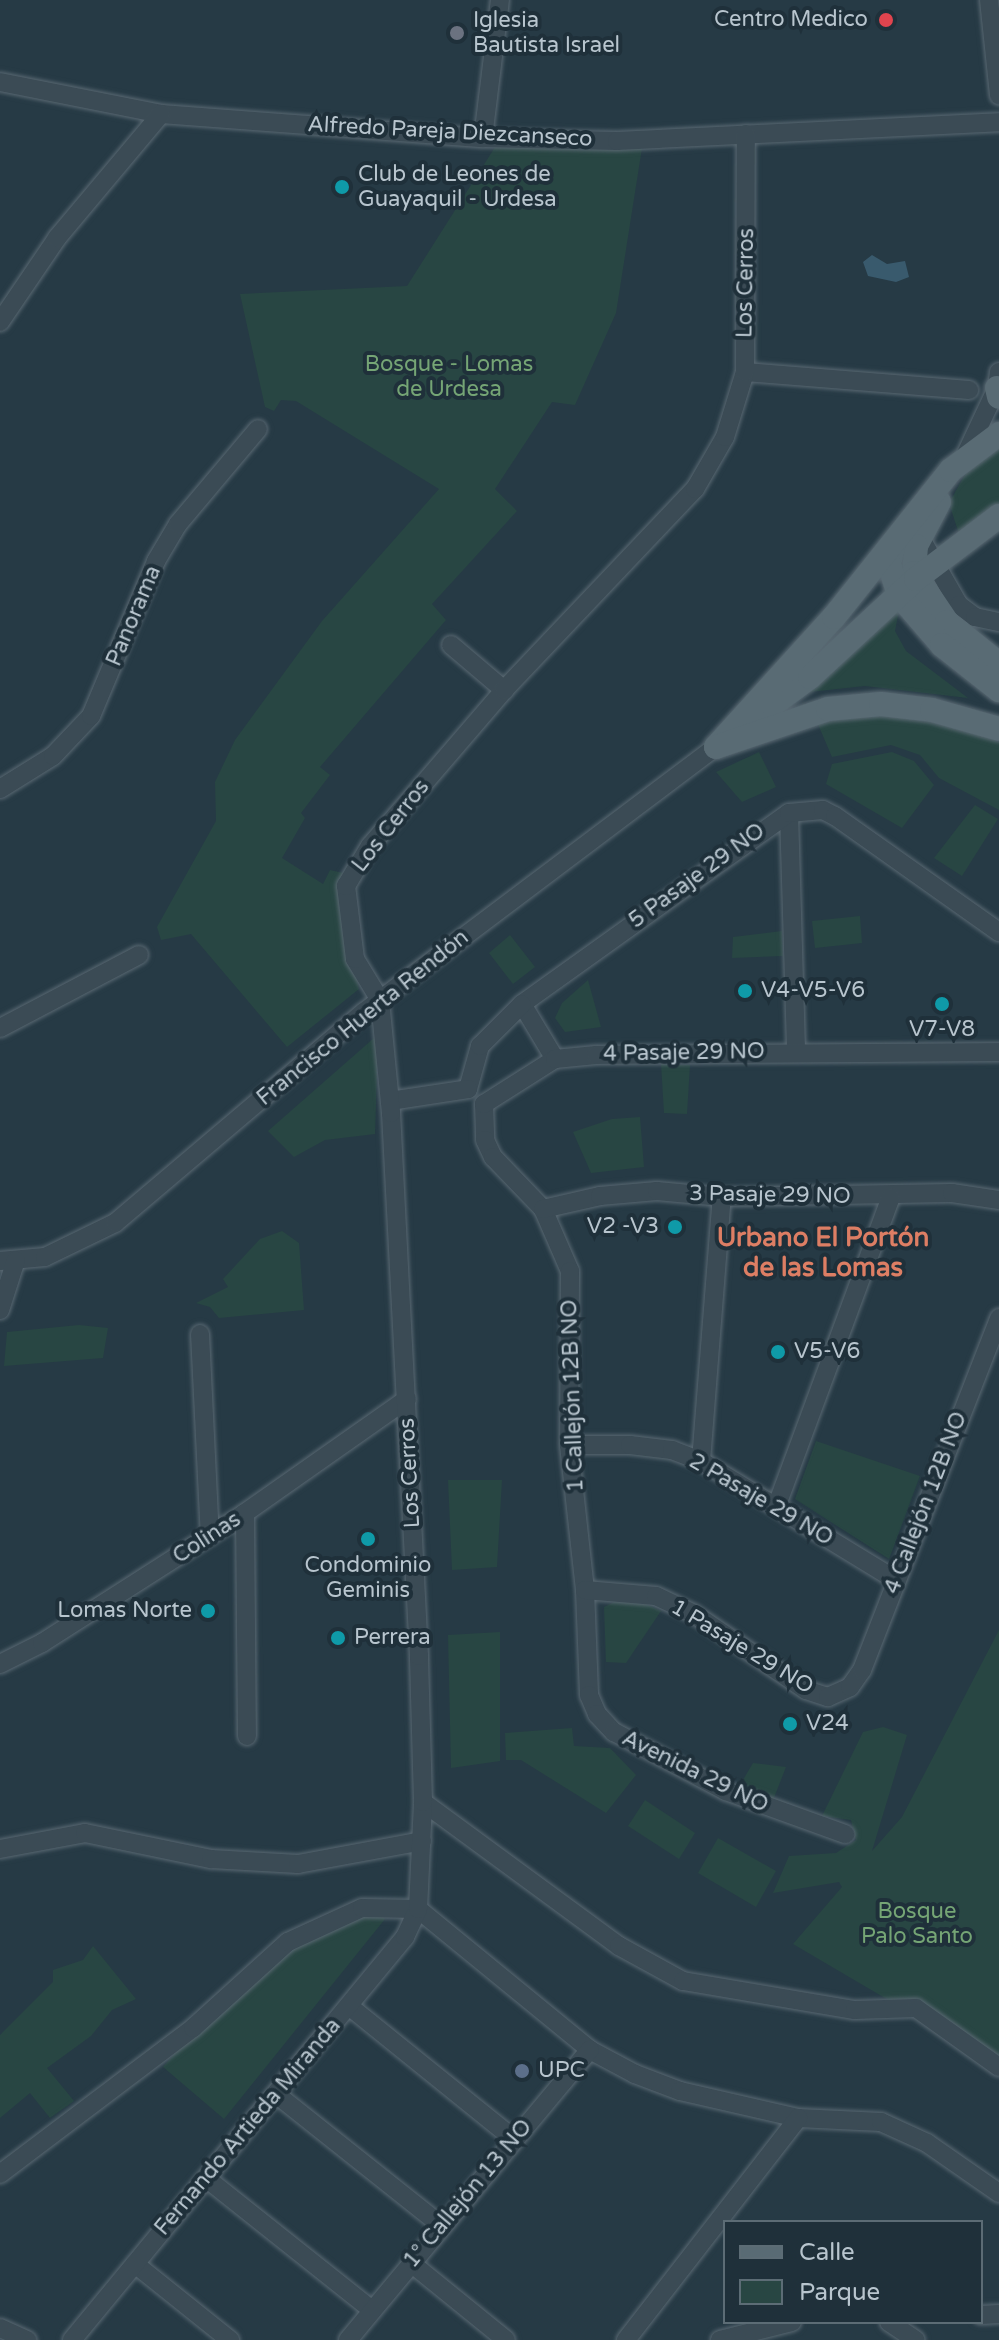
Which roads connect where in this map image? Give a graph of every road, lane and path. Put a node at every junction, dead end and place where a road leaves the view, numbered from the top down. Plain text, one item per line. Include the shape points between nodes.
1 (500, 0) edge
2 (989, 0) edge
3 (0, 82) edge
4 (999, 95) edge
5 (161, 114) junction
6 (999, 122) edge
7 (746, 134) junction
8 (483, 138) junction
9 (0, 322) edge
10 (745, 372) junction
11 (998, 386) edge
12 (969, 390) dead end
13 (258, 429) dead end
14 (999, 434) edge
15 (964, 458) junction
16 (999, 516) edge
17 (909, 536) junction
18 (880, 571) junction
19 (917, 580) junction
20 (999, 622) edge
21 (451, 645) dead end
22 (999, 664) edge
23 (504, 690) junction
24 (999, 690) edge
25 (999, 729) edge
26 (716, 747) junction
27 (0, 789) edge
28 (789, 813) junction
29 (999, 932) edge
30 (139, 955) dead end
31 (380, 1000) junction
32 (522, 1004) junction
33 (0, 1028) edge
34 (796, 1051) junction
35 (999, 1052) edge
36 (555, 1059) junction
37 (468, 1089) junction
38 (390, 1101) junction
39 (484, 1104) junction
40 (722, 1197) junction
41 (891, 1197) junction
42 (999, 1200) edge
43 (543, 1209) junction
44 (8, 1260) edge
45 (0, 1310) edge
46 (999, 1318) edge
47 (200, 1334) dead end
48 (407, 1399) junction
49 (569, 1445) junction
50 (701, 1461) junction
51 (777, 1505) junction
52 (245, 1513) junction
53 (210, 1536) junction
54 (896, 1580) junction
55 (585, 1590) junction
56 (0, 1664) edge
57 (850, 1687) joint
58 (597, 1714) joint
59 (247, 1736) dead end
60 (423, 1802) junction
61 (845, 1834) dead end
62 (422, 1841) junction
63 (0, 1849) edge
64 (418, 1909) junction
65 (349, 2006) junction
66 (590, 2050) junction
67 (999, 2067) edge
68 (276, 2094) junction
69 (798, 2118) junction
70 (514, 2139) junction
71 (0, 2174) edge
72 (206, 2178) junction
73 (999, 2193) edge
74 (442, 2226) junction
75 (411, 2263) junction
76 (135, 2264) junction
77 (372, 2310) junction
78 (784, 2324) edge
79 (892, 2324) edge
80 (0, 2328) edge
81 (27, 2340) edge
82 (72, 2340) edge
83 (230, 2340) edge
84 (348, 2340) edge
85 (506, 2340) edge
86 (626, 2340) edge
87 (720, 2340) edge
88 (916, 2340) edge

1 - 8 street
2 - 4 street
3 - 5 street, Alfredo Pareja Diezcanseco
5 - 8 street, Alfredo Pareja Diezcanseco
5 - 9 street via 57,238
6 - 7 street, Alfredo Pareja Diezcanseco
7 - 8 street, Alfredo Pareja Diezcanseco via 617,141
7 - 10 street, Los Cerros
10 - 12 street
10 - 23 street, Los Cerros via 725,437 695,489
11 - 15 street
13 - 27 street, Panorama via 170,536 91,716 53,756
14 - 15 main road
15 - 17 main road
16 - 19 main road
17 - 18 main road
17 - 19 main road
18 - 19 main road
18 - 26 main road
19 - 20 street via 963,609
19 - 22 main road via 947,622
19 - 24 main road via 942,645
19 - 26 main road via 810,677
21 - 23 street
23 - 31 street, Los Cerros via 370,846 346,886 355,959
25 - 26 main road via 932,710 881,704 828,709
26 - 31 street, Francisco Huerta Rendón
28 - 29 street, 5 Pasaje 29 NO via 809,809 835,816
28 - 32 street, 5 Pasaje 29 NO
28 - 34 street
30 - 33 street
31 - 38 street, Los Cerros
31 - 44 street, Francisco Huerta Rendón via 115,1223 45,1257
32 - 36 street
32 - 37 street, 5 Pasaje 29 NO via 480,1046
34 - 35 street, 4 Pasaje 29 NO
34 - 36 street, 4 Pasaje 29 NO
36 - 39 street
37 - 38 street
37 - 39 street
38 - 48 street, Los Cerros
39 - 43 street, 1 Callejón 12B NO via 485,1140 493,1157
40 - 41 street, 3 Pasaje 29 NO
40 - 43 street, 3 Pasaje 29 NO via 657,1191
40 - 50 street
41 - 42 street, 3 Pasaje 29 NO via 952,1193
41 - 51 street
43 - 49 street, 1 Callejón 12B NO via 570,1271
44 - 45 street
46 - 54 street, 4 Callejón 12B NO
47 - 53 street
48 - 52 street, Colinas
48 - 60 street, Los Cerros
49 - 50 street, 2 Pasaje 29 NO via 672,1450
49 - 55 street, 1 Callejón 12B NO
50 - 51 street, 2 Pasaje 29 NO
51 - 54 street, 2 Pasaje 29 NO
52 - 53 street, Colinas
52 - 59 street
53 - 56 street, Colinas
54 - 57 street, 4 Callejón 12B NO via 862,1670
55 - 57 street, 1 Pasaje 29 NO via 656,1596 694,1614 806,1690 828,1697
55 - 58 street, 1 Callejón 12B NO via 589,1695
58 - 61 street, Avenida 29 NO via 614,1732 726,1791
60 - 62 street, Los Cerros
60 - 67 street via 619,1946 683,1981 855,2010 916,2008
62 - 63 street via 298,1864 211,1859 85,1833 49,1835
62 - 64 street, Los Cerros
64 - 65 street, Fernando Artieda Miranda via 405,1937
64 - 66 street
64 - 71 street via 362,1908 288,1942 193,2028
65 - 68 street, Fernando Artieda Miranda
65 - 70 street
66 - 69 street via 680,2091
66 - 70 street, 1° Callejón 13 NO
68 - 72 street, Fernando Artieda Miranda
68 - 74 street
69 - 73 street via 881,2122 927,2143
69 - 86 street
70 - 74 street, 1° Callejón 13 NO
72 - 76 street, Fernando Artieda Miranda
72 - 77 street
74 - 75 street, 1° Callejón 13 NO
75 - 77 street, 1° Callejón 13 NO
75 - 85 street
76 - 82 street, Fernando Artieda Miranda
76 - 83 street
77 - 84 street, 1° Callejón 13 NO
78 - 87 street
79 - 88 street
80 - 81 street

